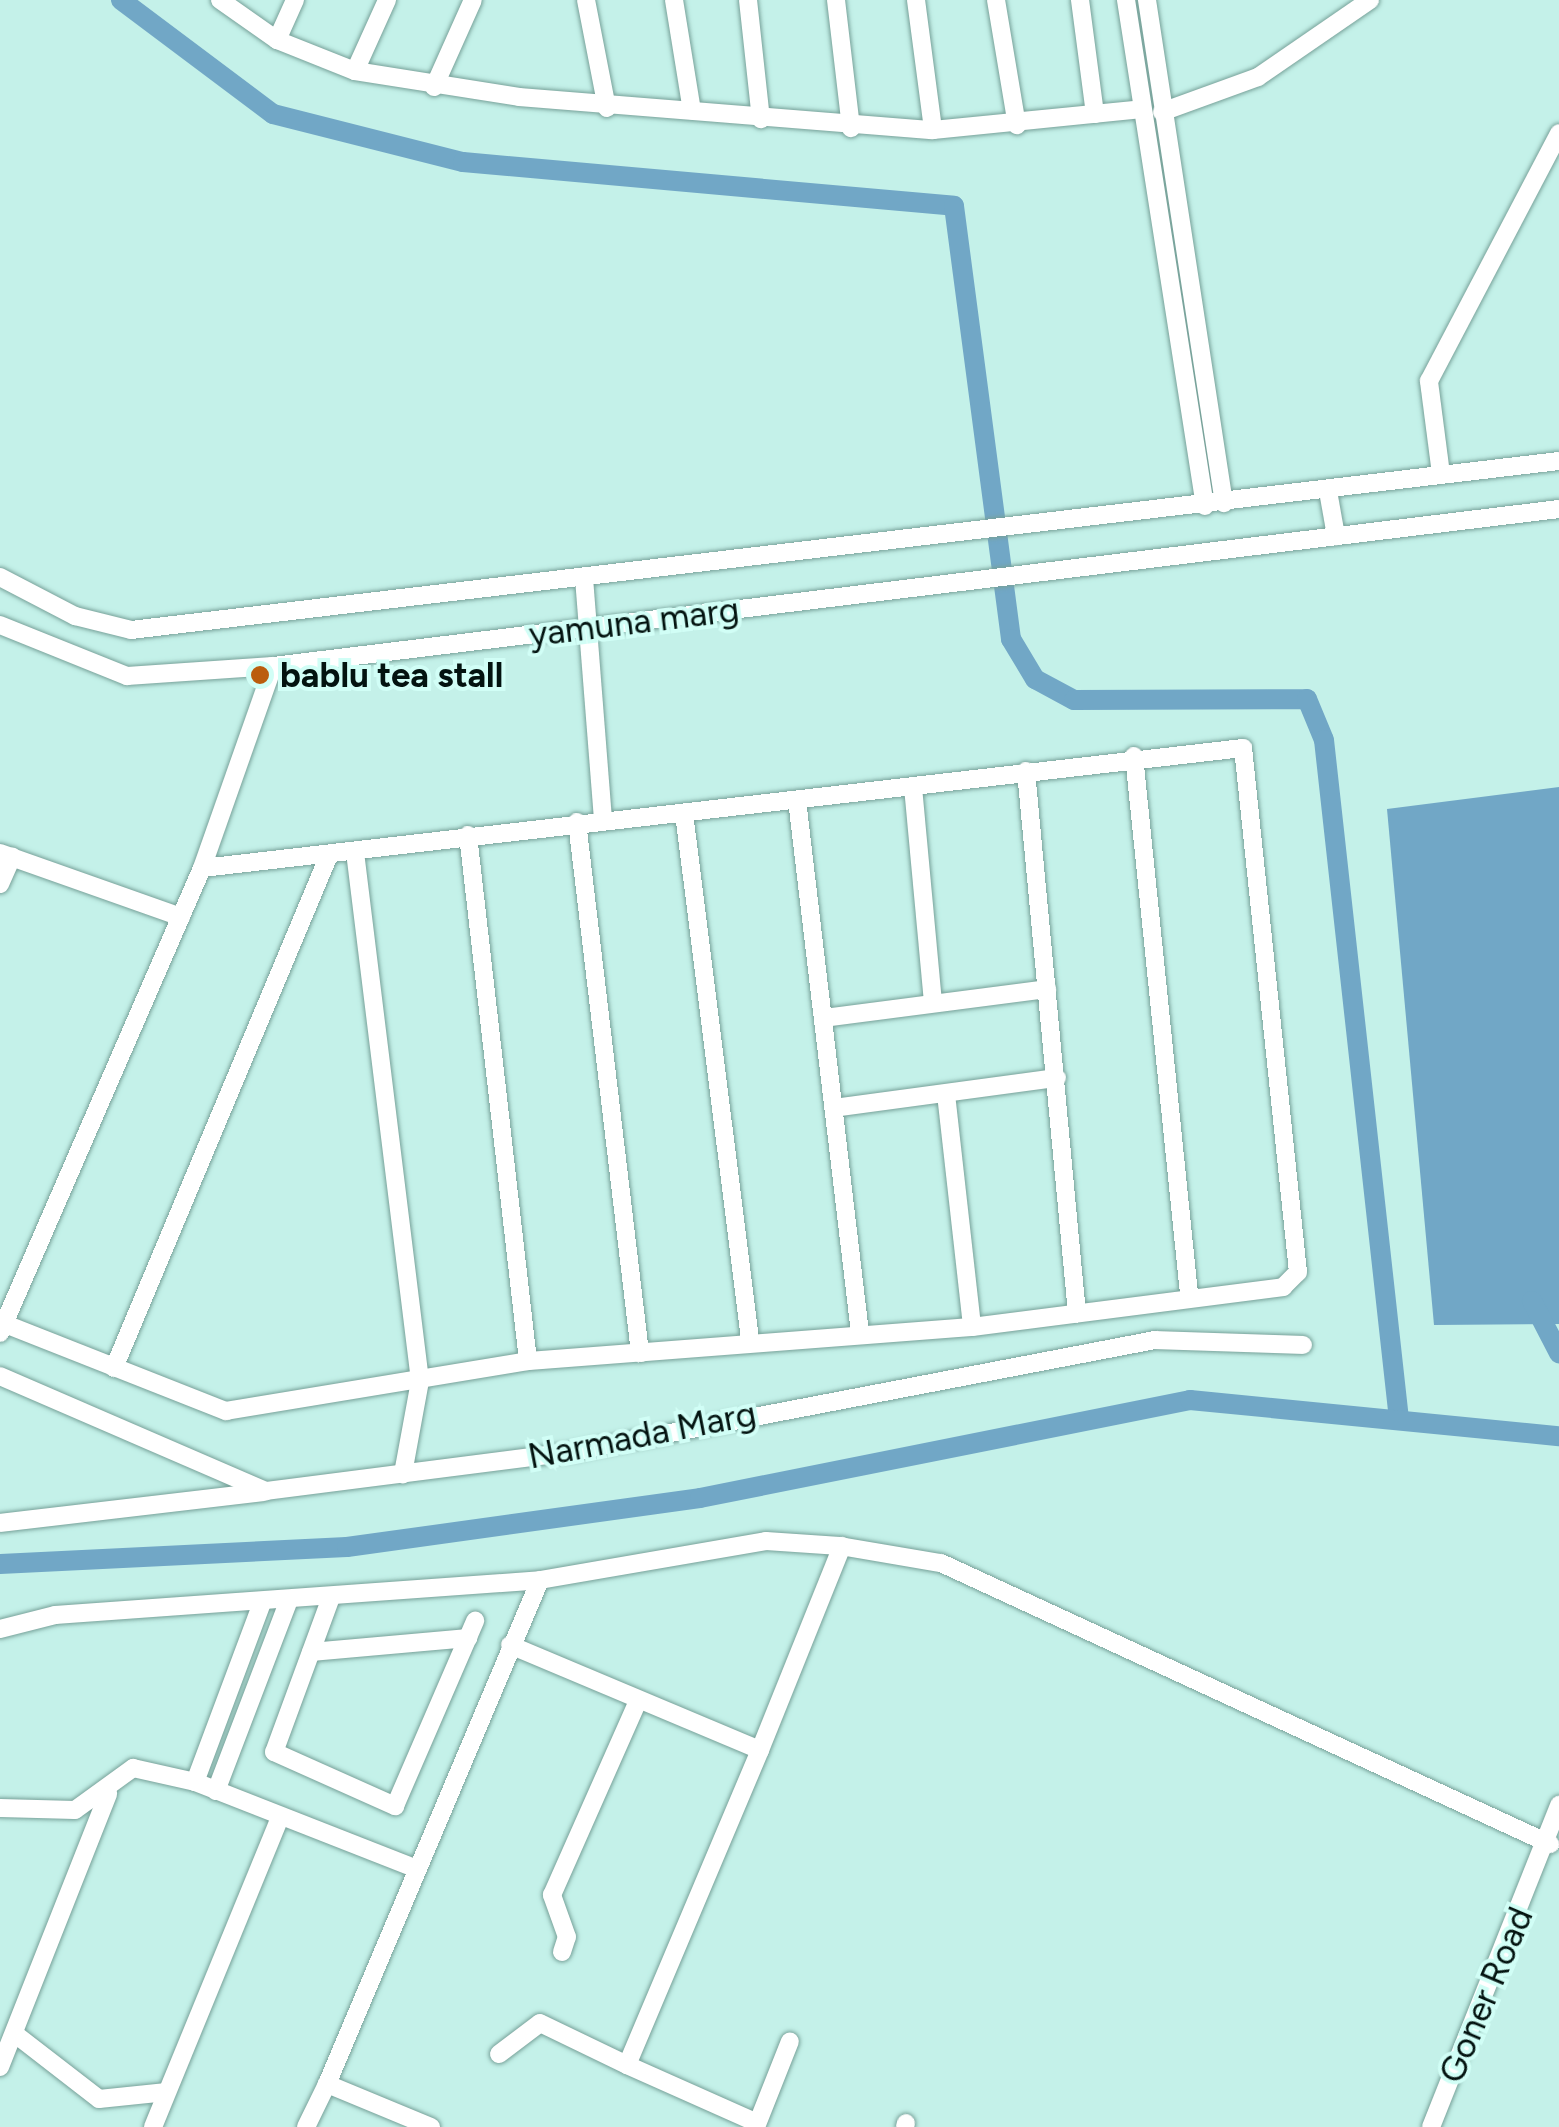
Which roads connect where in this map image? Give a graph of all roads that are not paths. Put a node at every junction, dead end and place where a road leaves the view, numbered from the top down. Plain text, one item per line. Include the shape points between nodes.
1 (220, 0) edge
2 (295, 0) edge
3 (387, 0) edge
4 (473, 0) edge
5 (586, 0) edge
6 (674, 0) edge
7 (748, 0) edge
8 (836, 0) edge
9 (916, 0) edge
10 (996, 0) edge
11 (1080, 0) edge
12 (1126, 0) edge
13 (1147, 0) edge
14 (1370, 0) edge
15 (277, 40) junction
16 (355, 71) junction
17 (434, 87) junction
18 (607, 108) junction
19 (692, 110) junction
20 (1152, 110) junction
21 (1095, 114) junction
22 (762, 120) junction
23 (1016, 125) junction
24 (851, 128) junction
25 (933, 130) junction
26 (1559, 133) edge
27 (1559, 461) edge
28 (1441, 474) junction
29 (1328, 491) junction
30 (1224, 503) junction
31 (1205, 506) junction
32 (1559, 510) edge
33 (1336, 536) junction
34 (0, 577) edge
35 (584, 578) junction
36 (0, 625) edge
37 (592, 627) junction
38 (273, 666) junction
39 (1134, 756) junction
40 (1026, 770) junction
41 (913, 786) junction
42 (798, 800) junction
43 (684, 813) junction
44 (603, 820) junction
45 (577, 822) junction
46 (468, 834) junction
47 (354, 852) junction
48 (6, 855) edge
49 (329, 855) junction
50 (202, 868) junction
51 (0, 884) edge
52 (181, 917) junction
53 (1046, 989) junction
54 (934, 1003) junction
55 (824, 1018) junction
56 (1057, 1078) junction
57 (946, 1094) junction
58 (834, 1108) junction
59 (1188, 1294) junction
60 (1077, 1314) junction
61 (972, 1327) junction
62 (2, 1328) edge
63 (860, 1333) junction
64 (750, 1339) junction
65 (1303, 1346) dead end
66 (640, 1352) junction
67 (528, 1361) junction
68 (114, 1368) junction
69 (0, 1376) edge
70 (420, 1381) junction
71 (403, 1474) junction
72 (266, 1491) junction
73 (0, 1523) edge
74 (842, 1546) junction
75 (540, 1580) junction
76 (330, 1600) junction
77 (288, 1602) junction
78 (262, 1604) junction
79 (0, 1629) edge
80 (510, 1644) junction
81 (311, 1652) junction
82 (638, 1701) junction
83 (760, 1750) junction
84 (194, 1782) junction
85 (216, 1791) junction
86 (108, 1794) junction
87 (1559, 1806) edge
88 (0, 1808) edge
89 (280, 1817) junction
90 (1550, 1844) junction
91 (414, 1868) junction
92 (562, 1952) dead end
93 (14, 2034) junction
94 (790, 2041) dead end
95 (499, 2054) dead end
96 (626, 2065) junction
97 (0, 2067) edge
98 (326, 2084) junction
99 (167, 2092) junction
100 (756, 2125) edge
101 (153, 2127) edge
102 (306, 2127) edge
103 (431, 2127) edge
104 (1431, 2127) edge

1 - 15 street
2 - 15 street
3 - 16 street
4 - 17 street
5 - 18 street
6 - 19 street
7 - 22 street
8 - 24 street
9 - 25 street
10 - 23 street
11 - 21 street
12 - 20 street
13 - 20 street
14 - 20 street via 1258,77
15 - 16 street
16 - 17 street
17 - 18 street
18 - 19 street
19 - 22 street
20 - 21 street
20 - 30 street
20 - 31 street
21 - 23 street
22 - 24 street
23 - 25 street
24 - 25 street
26 - 28 street via 1429,381
27 - 28 street, yamuna marg
28 - 29 street, yamuna marg
29 - 30 street, yamuna marg
29 - 33 street
30 - 31 street, yamuna marg
31 - 35 street, yamuna marg
32 - 33 street, yamuna marg
33 - 37 street, yamuna marg
34 - 35 street, yamuna marg via 75,616 131,630
35 - 37 street
36 - 38 street, yamuna marg via 127,676
37 - 38 street, yamuna marg
37 - 44 street
38 - 50 street
39 - 40 street
39 - 59 street
39 - 59 street via 1243,748 1256,816 1300,1262 1283,1287
40 - 41 street
40 - 53 street
41 - 42 street
41 - 54 street
42 - 43 street
42 - 55 street
43 - 44 street
43 - 64 street
44 - 45 street
45 - 46 street
45 - 66 street
46 - 47 street
46 - 67 street
47 - 49 street
47 - 70 street
48 - 51 street
48 - 52 street
49 - 50 street
49 - 68 street
50 - 52 street
52 - 62 street
53 - 54 street
53 - 56 street
54 - 55 street
55 - 58 street
56 - 57 street
56 - 60 street
57 - 58 street
57 - 61 street
58 - 63 street
59 - 60 street
60 - 61 street
61 - 63 street
62 - 68 street
63 - 64 street
64 - 66 street
65 - 71 street, Narmada Marg via 1155,1340 577,1451
66 - 67 street
67 - 70 street
68 - 70 street via 226,1410
69 - 72 street
70 - 71 street
71 - 72 street, Narmada Marg
72 - 73 street, Narmada Marg
74 - 75 street via 766,1541
74 - 83 street
74 - 90 street via 942,1563
75 - 76 street
75 - 80 street
76 - 77 street
76 - 81 street
77 - 78 street
77 - 85 street
78 - 79 street via 54,1615
78 - 84 street
80 - 82 street
80 - 91 street
81 - 81 street via 274,1752 395,1806 471,1630
82 - 83 street
82 - 92 street via 552,1895 567,1937
83 - 96 street
84 - 85 street
84 - 86 street via 134,1768
85 - 89 street
86 - 88 street via 74,1810
86 - 93 street
87 - 90 street, Goner Road
89 - 91 street
89 - 99 street
90 - 104 street, Goner Road
91 - 98 street
93 - 97 street
93 - 99 street via 99,2099
94 - 100 street
95 - 96 street via 540,2023
96 - 100 street
98 - 102 street
98 - 103 street
99 - 101 street

